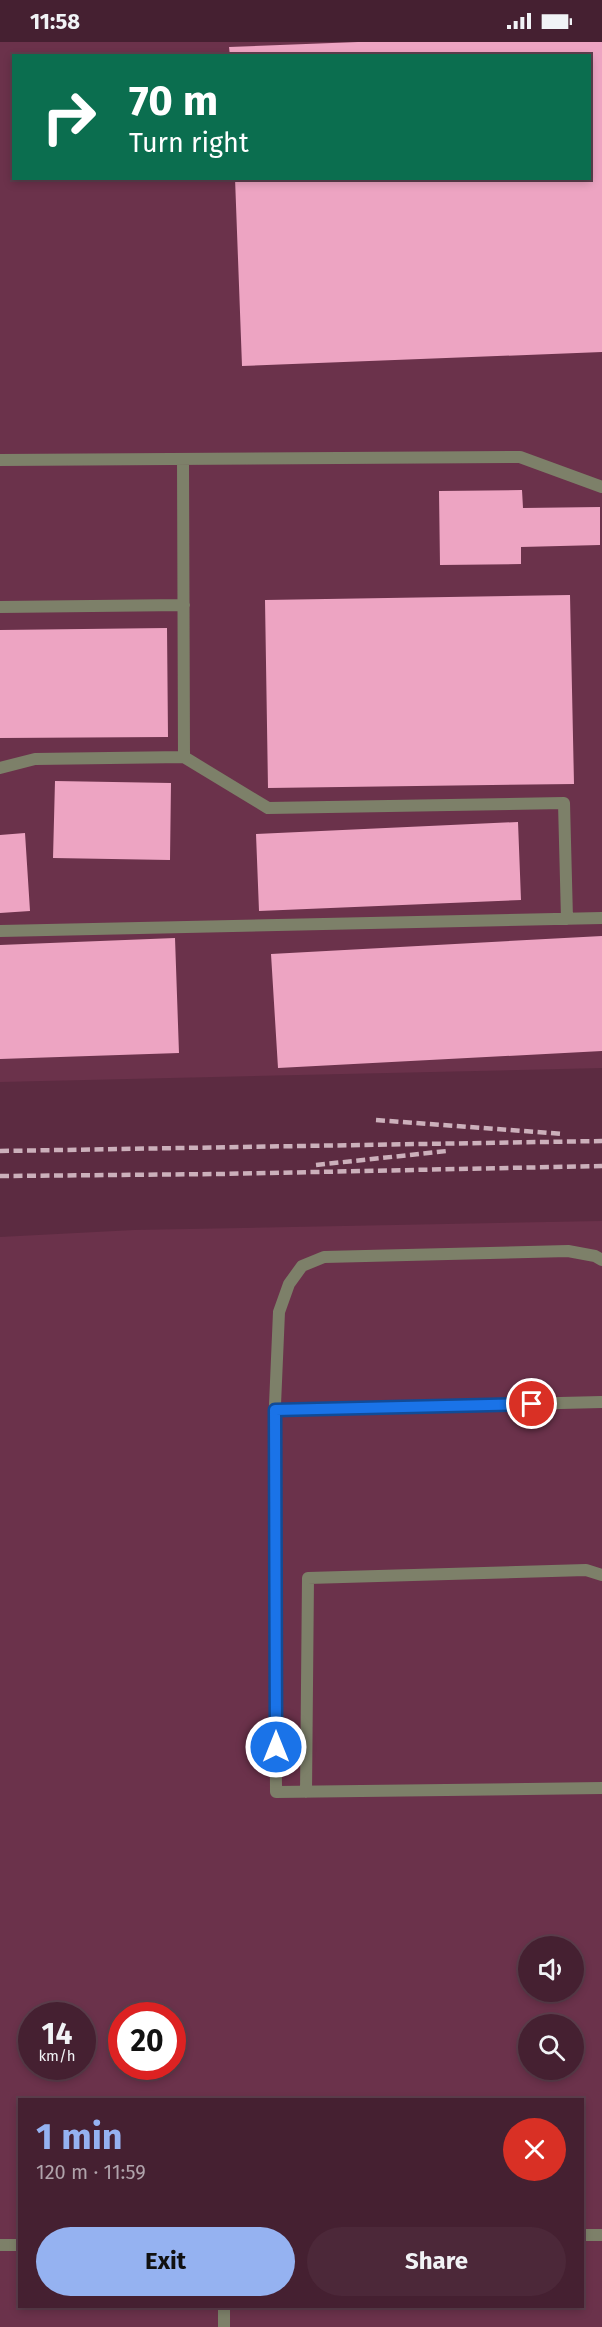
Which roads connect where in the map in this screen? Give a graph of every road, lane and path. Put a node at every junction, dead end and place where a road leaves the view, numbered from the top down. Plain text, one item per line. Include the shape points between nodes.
1 (183, 459) junction
2 (0, 460) edge
3 (602, 487) edge
4 (184, 605) junction
5 (0, 607) edge
6 (184, 757) junction
7 (0, 768) edge
8 (567, 918) junction
9 (602, 918) edge
10 (0, 931) edge
11 (602, 1260) edge
12 (602, 1402) edge
13 (275, 1410) junction
14 (602, 1575) edge
15 (602, 1788) edge
16 (306, 1792) junction
17 (584, 2235) edge
18 (602, 2235) edge
19 (0, 2245) edge
20 (18, 2245) edge
21 (224, 2308) edge
22 (224, 2327) edge

1 - 2 street
1 - 3 street via 520,457
1 - 4 street
4 - 5 street
4 - 6 street
6 - 7 street via 35,759
6 - 8 street via 268,808 564,803
8 - 9 street
8 - 10 street
11 - 13 street via 568,1251 324,1257 302,1266 289,1284 279,1312
12 - 13 street
13 - 16 street via 276,1792
14 - 16 street via 586,1570 308,1578
15 - 16 street
17 - 18 street
19 - 20 street
21 - 22 street

